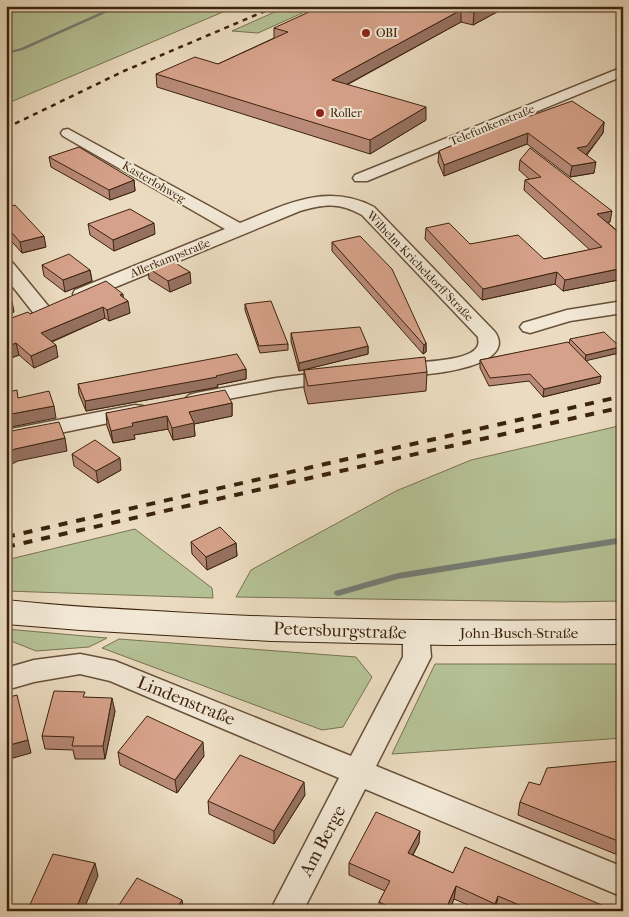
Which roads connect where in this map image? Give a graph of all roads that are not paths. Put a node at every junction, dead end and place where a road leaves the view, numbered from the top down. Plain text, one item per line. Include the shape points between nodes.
1 (623, 71) edge
2 (68, 134) dead end
3 (362, 178) dead end
4 (335, 199) joint
5 (239, 230) junction
6 (6, 266) edge
7 (623, 307) edge
8 (42, 311) junction
9 (24, 318) edge
10 (530, 327) dead end
11 (6, 437) edge
12 (6, 612) edge
13 (623, 632) edge
14 (416, 633) junction
15 (6, 678) edge
16 (359, 772) junction
17 (623, 882) edge
18 (286, 911) edge

1 - 3 street, Telefunkenstraße
2 - 5 street, Kasterlohweg
4 - 5 street, Allerkampstraße via 294,207
4 - 11 street, Wilhelm-Kricheldorff-Straße via 354,202 368,211 488,336 490,343 482,356 468,362 276,384
5 - 8 street, Allerkampstraße
6 - 8 street
7 - 10 street via 567,316
8 - 9 street, Allerkampstraße
12 - 14 main road, Petersburgstraße via 225,628
13 - 14 main road, John-Busch-Straße
14 - 16 street, Petersburgstraße via 417,657
15 - 16 street, Lindenstraße via 80,664 115,672
16 - 17 street
16 - 18 street, Am Berge

